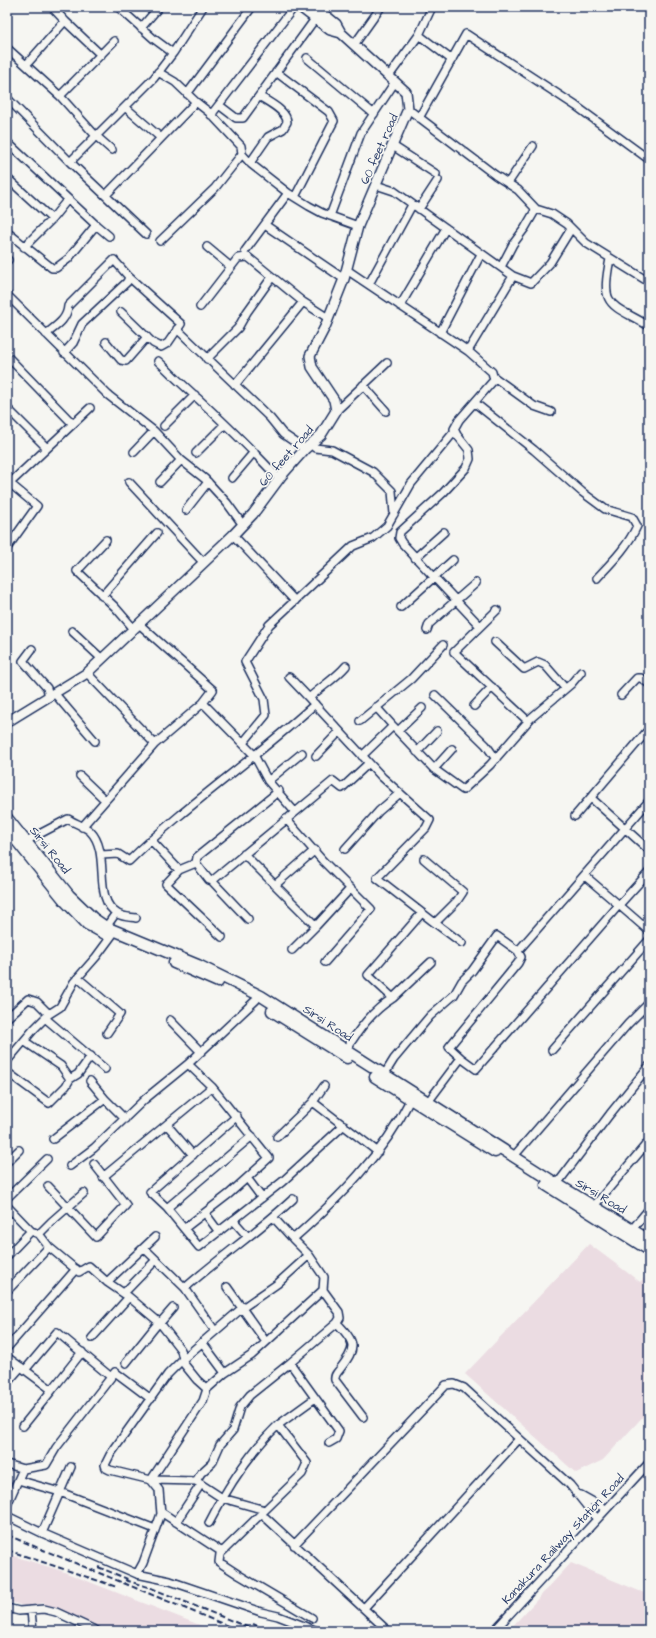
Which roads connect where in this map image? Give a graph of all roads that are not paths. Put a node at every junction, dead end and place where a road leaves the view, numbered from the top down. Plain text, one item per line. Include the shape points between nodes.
1 (52, 7) edge
2 (159, 7) edge
3 (203, 7) edge
4 (252, 7) edge
5 (294, 7) edge
6 (300, 7) edge
7 (381, 7) edge
8 (432, 7) edge
9 (122, 8) edge
10 (317, 8) edge
11 (315, 19) junction
12 (65, 21) junction
13 (141, 28) junction
14 (341, 33) junction
15 (419, 35) junction
16 (114, 41) dead end
17 (354, 45) junction
18 (7, 48) edge
19 (173, 53) junction
20 (101, 55) junction
21 (307, 58) dead end
22 (452, 60) junction
23 (26, 65) junction
24 (158, 72) junction
25 (276, 72) junction
26 (392, 79) junction
27 (187, 94) junction
28 (60, 96) junction
29 (259, 96) junction
30 (7, 98) edge
31 (196, 102) junction
32 (219, 105) junction
33 (125, 107) junction
34 (408, 109) junction
35 (374, 114) junction
36 (211, 115) junction
37 (419, 118) junction
38 (96, 136) junction
39 (161, 138) junction
40 (7, 142) edge
41 (393, 146) junction
42 (533, 146) dead end
43 (112, 150) dead end
44 (242, 154) junction
45 (647, 158) dead end
46 (70, 162) junction
47 (250, 163) junction
48 (7, 178) edge
49 (508, 184) junction
50 (376, 185) junction
51 (288, 193) junction
52 (106, 195) junction
53 (295, 197) junction
54 (68, 199) junction
55 (412, 205) junction
56 (418, 209) junction
57 (536, 209) junction
58 (330, 216) junction
59 (52, 219) junction
60 (96, 225) junction
61 (264, 225) junction
62 (358, 226) junction
63 (446, 228) junction
64 (571, 229) junction
65 (7, 232) edge
66 (146, 234) dead end
67 (109, 236) dead end
68 (160, 241) dead end
69 (24, 247) junction
70 (207, 247) dead end
71 (245, 251) dead end
72 (481, 254) junction
73 (610, 259) junction
74 (231, 267) junction
75 (502, 267) junction
76 (345, 275) junction
77 (513, 276) junction
78 (129, 277) junction
79 (272, 277) junction
80 (649, 282) edge
81 (369, 284) junction
82 (7, 295) edge
83 (303, 302) junction
84 (400, 306) junction
85 (200, 308) dead end
86 (121, 312) dead end
87 (328, 318) junction
88 (649, 326) edge
89 (177, 329) junction
90 (440, 333) junction
91 (46, 334) junction
92 (148, 337) junction
93 (106, 342) dead end
94 (468, 351) junction
95 (64, 353) junction
96 (7, 356) edge
97 (207, 359) junction
98 (158, 361) dead end
99 (387, 363) dead end
100 (494, 377) junction
101 (235, 385) junction
102 (363, 385) junction
103 (195, 395) junction
104 (475, 403) junction
105 (90, 408) dead end
106 (8, 411) edge
107 (336, 411) junction
108 (386, 411) dead end
109 (551, 412) dead end
110 (73, 424) junction
111 (225, 424) junction
112 (164, 426) dead end
113 (154, 431) junction
114 (454, 432) junction
115 (308, 446) junction
116 (47, 448) junction
117 (134, 452) dead end
118 (254, 452) junction
119 (196, 453) dead end
120 (181, 460) junction
121 (232, 478) dead end
122 (279, 479) junction
123 (8, 482) edge
124 (129, 482) dead end
125 (160, 482) dead end
126 (208, 482) junction
127 (186, 510) dead end
128 (394, 514) junction
129 (243, 525) junction
130 (444, 532) dead end
131 (157, 533) dead end
132 (233, 535) junction
133 (106, 540) dead end
134 (8, 544) edge
135 (415, 558) junction
136 (453, 560) dead end
137 (203, 562) junction
138 (434, 578) junction
139 (597, 578) dead end
140 (476, 583) dead end
141 (102, 596) junction
142 (295, 601) junction
143 (456, 601) junction
144 (401, 607) dead end
145 (497, 610) dead end
146 (137, 626) junction
147 (480, 626) junction
148 (427, 630) dead end
149 (72, 631) dead end
150 (495, 642) dead end
151 (443, 645) dead end
152 (32, 649) dead end
153 (102, 659) junction
154 (346, 666) dead end
155 (581, 672) dead end
156 (87, 673) junction
157 (289, 677) dead end
158 (649, 684) edge
159 (492, 687) junction
160 (565, 688) junction
161 (52, 695) junction
162 (435, 695) dead end
163 (621, 695) dead end
164 (309, 698) junction
165 (203, 703) junction
166 (315, 704) junction
167 (474, 706) dead end
168 (376, 707) junction
169 (422, 708) dead end
170 (360, 721) dead end
171 (528, 721) junction
172 (7, 722) edge
173 (395, 729) junction
174 (649, 729) edge
175 (438, 731) dead end
176 (339, 732) junction
177 (95, 741) dead end
178 (243, 743) junction
179 (155, 744) junction
180 (452, 749) dead end
181 (417, 752) junction
182 (302, 753) dead end
183 (254, 755) junction
184 (316, 756) dead end
185 (362, 756) junction
186 (496, 759) junction
187 (369, 763) junction
188 (434, 768) junction
189 (80, 776) dead end
190 (268, 781) junction
191 (278, 791) junction
192 (400, 793) junction
193 (591, 798) junction
194 (106, 800) junction
195 (649, 801) edge
196 (295, 812) junction
197 (575, 816) dead end
198 (7, 818) edge
199 (286, 819) junction
200 (82, 827) junction
201 (624, 828) junction
202 (10, 831) edge
203 (151, 840) junction
204 (26, 841) junction
205 (345, 849) dead end
206 (315, 850) junction
207 (649, 850) edge
208 (244, 854) junction
209 (101, 855) junction
210 (424, 859) dead end
211 (196, 863) junction
212 (179, 870) junction
213 (649, 872) edge
214 (585, 876) junction
215 (212, 881) junction
216 (275, 885) junction
217 (350, 889) junction
218 (619, 905) junction
219 (116, 913) junction
220 (421, 914) junction
221 (136, 918) dead end
222 (248, 919) dead end
223 (435, 923) junction
224 (316, 926) junction
225 (649, 931) edge
226 (111, 932) junction
227 (222, 937) dead end
228 (649, 940) edge
229 (462, 944) dead end
230 (292, 950) dead end
231 (518, 951) junction
232 (325, 962) dead end
233 (431, 962) dead end
234 (78, 978) junction
235 (393, 998) junction
236 (256, 1000) junction
237 (649, 1003) edge
238 (47, 1016) junction
239 (7, 1018) edge
240 (170, 1020) dead end
241 (107, 1033) dead end
242 (24, 1041) junction
243 (346, 1050) junction
244 (552, 1050) dead end
245 (201, 1052) junction
246 (90, 1056) junction
247 (462, 1058) junction
248 (7, 1061) edge
249 (188, 1064) junction
250 (649, 1066) edge
251 (105, 1069) dead end
252 (7, 1072) edge
253 (384, 1075) junction
254 (70, 1079) junction
255 (90, 1082) dead end
256 (324, 1086) dead end
257 (212, 1087) junction
258 (105, 1099) junction
259 (410, 1100) junction
260 (313, 1102) junction
261 (428, 1102) junction
262 (237, 1116) junction
263 (125, 1119) junction
264 (167, 1125) junction
265 (344, 1125) junction
266 (252, 1136) junction
267 (277, 1137) dead end
268 (53, 1139) dead end
269 (649, 1141) edge
270 (19, 1150) dead end
271 (378, 1152) junction
272 (193, 1156) junction
273 (514, 1156) junction
274 (47, 1159) dead end
275 (7, 1162) edge
276 (94, 1164) dead end
277 (70, 1166) dead end
278 (103, 1177) junction
279 (247, 1178) junction
280 (557, 1184) junction
281 (48, 1186) dead end
282 (84, 1193) dead end
283 (7, 1198) edge
284 (262, 1198) junction
285 (293, 1199) dead end
286 (7, 1206) edge
287 (594, 1206) junction
288 (67, 1207) junction
289 (167, 1208) junction
290 (649, 1209) edge
291 (205, 1214) junction
292 (273, 1217) junction
293 (234, 1220) junction
294 (185, 1228) junction
295 (31, 1231) junction
296 (219, 1232) junction
297 (629, 1233) junction
298 (39, 1234) junction
299 (155, 1237) dead end
300 (248, 1237) junction
301 (293, 1239) junction
302 (649, 1240) edge
303 (50, 1246) junction
304 (144, 1248) junction
305 (649, 1250) edge
306 (309, 1255) junction
307 (7, 1256) edge
308 (156, 1260) junction
309 (76, 1269) junction
310 (107, 1282) junction
311 (227, 1287) dead end
312 (184, 1288) junction
313 (323, 1290) junction
314 (7, 1291) edge
315 (126, 1295) junction
316 (174, 1308) dead end
317 (241, 1309) junction
318 (159, 1323) junction
319 (337, 1323) junction
320 (215, 1331) junction
321 (92, 1338) dead end
322 (202, 1342) junction
323 (266, 1342) junction
324 (7, 1348) edge
325 (82, 1352) junction
326 (7, 1357) edge
327 (183, 1359) junction
328 (126, 1363) dead end
329 (290, 1363) junction
330 (23, 1368) junction
331 (225, 1373) junction
332 (111, 1377) junction
333 (7, 1383) edge
334 (207, 1389) junction
335 (52, 1390) junction
336 (151, 1399) junction
337 (314, 1399) junction
338 (363, 1417) dead end
339 (278, 1425) junction
340 (23, 1426) dead end
341 (519, 1439) junction
342 (329, 1443) dead end
343 (649, 1463) edge
344 (7, 1464) edge
345 (71, 1467) dead end
346 (23, 1469) junction
347 (18, 1480) junction
348 (151, 1480) junction
349 (198, 1483) junction
350 (60, 1492) junction
351 (578, 1493) junction
352 (222, 1498) junction
353 (7, 1505) edge
354 (606, 1509) junction
355 (265, 1510) junction
356 (161, 1512) junction
357 (7, 1516) edge
358 (266, 1518) dead end
359 (597, 1519) junction
360 (176, 1522) junction
361 (209, 1523) dead end
362 (155, 1529) junction
363 (42, 1534) junction
364 (294, 1545) junction
365 (222, 1552) junction
366 (137, 1574) junction
367 (7, 1608) edge
368 (364, 1608) junction
369 (31, 1611) junction
370 (312, 1618) dead end
371 (33, 1631) edge
372 (97, 1631) edge
373 (317, 1631) edge
374 (388, 1631) edge
375 (494, 1631) edge

1 - 12 street
2 - 13 street
3 - 19 street
4 - 27 street
5 - 32 street
6 - 11 street
7 - 17 street
8 - 15 street
9 - 13 street
10 - 14 street via 336,24
11 - 14 street via 330,30
11 - 25 street
12 - 20 street
12 - 23 street
13 - 19 street
14 - 17 street
15 - 22 street
15 - 26 street
16 - 20 street
17 - 26 street
18 - 23 street
19 - 24 street
20 - 28 street
21 - 35 street
22 - 37 street
22 - 45 street via 466,34 576,106
23 - 28 street
24 - 27 street via 176,82
24 - 33 street
25 - 29 street
25 - 53 street via 329,112 334,121
26 - 34 street, 60 feet road via 406,92
26 - 35 street
27 - 31 street
28 - 38 street
29 - 32 street via 242,118 236,118
29 - 47 street via 283,113 287,122 282,129 268,137
30 - 46 street
31 - 36 street
31 - 39 street
32 - 36 street
33 - 38 street
33 - 39 street
34 - 37 street
34 - 41 street, 60 feet road
35 - 58 street via 353,151
36 - 44 street via 241,146
37 - 49 street
38 - 43 street
38 - 46 street
39 - 52 street
40 - 54 street
41 - 50 street, 60 feet road
41 - 56 street via 437,177
42 - 49 street
44 - 47 street
44 - 68 street via 215,188
46 - 52 street
47 - 51 street
48 - 59 street
49 - 57 street via 518,190
50 - 55 street via 394,192
50 - 62 street, 60 feet road
51 - 53 street
51 - 61 street
52 - 66 street
53 - 58 street
54 - 59 street
54 - 60 street
55 - 56 street
55 - 81 street
56 - 63 street
57 - 64 street via 552,214
57 - 75 street via 526,228 513,244
58 - 62 street
59 - 69 street
60 - 67 street
60 - 69 street via 68,259 56,268 46,264
61 - 71 street
61 - 76 street
62 - 76 street, 60 feet road
63 - 72 street
63 - 84 street
64 - 73 street
64 - 77 street via 550,263 531,283
65 - 69 street
70 - 74 street
72 - 75 street
72 - 90 street
73 - 80 street
73 - 88 street via 605,282 609,301
74 - 79 street via 238,258 248,257
74 - 85 street
75 - 77 street
76 - 81 street
76 - 87 street, 60 feet road
77 - 94 street
78 - 89 street via 181,324
78 - 91 street via 114,260 68,306 64,320
78 - 95 street via 126,284 82,324 75,340
79 - 83 street
79 - 97 street via 238,328
81 - 84 street
82 - 91 street
83 - 87 street
83 - 101 street
84 - 90 street
86 - 92 street
87 - 107 street, 60 feet road via 310,356 312,367 334,400
89 - 92 street via 164,346 158,346
89 - 97 street
90 - 94 street
91 - 95 street
92 - 93 street via 126,361 122,360
94 - 100 street via 492,372
95 - 113 street via 108,395
96 - 110 street
97 - 101 street
98 - 103 street
99 - 102 street
100 - 104 street
100 - 109 street via 534,406
101 - 115 street via 283,434
102 - 107 street
102 - 108 street
103 - 111 street
103 - 112 street
104 - 114 street via 455,425
104 - 139 street via 599,505 632,517 637,526 633,533 621,552
105 - 110 street
106 - 116 street
107 - 115 street, 60 feet road via 321,434
110 - 116 street
111 - 118 street
111 - 119 street
113 - 117 street
113 - 120 street
114 - 128 street via 410,484
114 - 135 street via 470,450 469,464 443,493 400,532 399,538
115 - 122 street, 60 feet road
115 - 128 street via 332,450 373,472 392,491
116 - 123 street
118 - 121 street
118 - 122 street
120 - 125 street
120 - 126 street
122 - 129 street, 60 feet road
123 - 134 street via 37,506
124 - 137 street
126 - 127 street
126 - 129 street
128 - 142 street via 387,526 372,538 353,546
129 - 132 street, 60 feet road
130 - 135 street
131 - 141 street
132 - 137 street, 60 feet road
132 - 142 street
133 - 141 street via 77,571
135 - 138 street
136 - 138 street
137 - 146 street, 60 feet road
138 - 143 street
138 - 144 street
140 - 143 street
141 - 146 street
142 - 178 street via 269,625 245,662 264,699 266,715
143 - 147 street
143 - 148 street via 429,624
145 - 147 street
146 - 153 street, 60 feet road
146 - 165 street via 213,690
147 - 159 street via 454,652
149 - 153 street
150 - 160 street via 524,670 538,662 546,665
151 - 168 street via 411,679
152 - 161 street via 23,661
153 - 156 street, 60 feet road
154 - 164 street
155 - 160 street
156 - 161 street, 60 feet road
156 - 179 street
157 - 164 street
158 - 163 street via 637,678
159 - 167 street
159 - 171 street
160 - 171 street
161 - 172 street, 60 feet road
161 - 177 street
162 - 186 street via 486,745
164 - 166 street
165 - 178 street
165 - 179 street
166 - 176 street
166 - 183 street
168 - 170 street
168 - 173 street
169 - 173 street
171 - 186 street
173 - 181 street
173 - 185 street
174 - 193 street
175 - 181 street
176 - 184 street
176 - 185 street
178 - 183 street
179 - 194 street
180 - 188 street
181 - 188 street
182 - 190 street
183 - 190 street
183 - 203 street
185 - 187 street
186 - 188 street via 463,790
187 - 192 street
187 - 196 street via 342,788 333,782
189 - 194 street
190 - 191 street
191 - 196 street
191 - 211 street via 197,857
192 - 205 street via 378,811
192 - 220 street via 430,820 426,828 376,878
193 - 197 street
193 - 201 street
194 - 200 street
195 - 201 street
196 - 199 street
198 - 202 main road, Sirsi Road
199 - 206 street
199 - 208 street
200 - 204 street via 68,819
200 - 209 street via 90,831 100,848
201 - 207 street
201 - 214 street
202 - 204 main road, Sirsi Road
202 - 226 main road, Sirsi Road via 65,901 87,924
203 - 209 street via 129,861 118,854
203 - 212 street
204 - 226 main road, Sirsi Road via 69,895
206 - 216 street
206 - 217 street
208 - 215 street
208 - 216 street
209 - 219 street via 101,878 110,908
210 - 223 street via 463,892
211 - 212 street
211 - 215 street
212 - 227 street via 166,884
213 - 218 street
214 - 218 street
214 - 231 street
215 - 222 street
216 - 224 street
217 - 224 street
217 - 232 street via 371,909
218 - 225 street
218 - 247 street via 476,1068
219 - 221 street
219 - 226 street
220 - 223 street
220 - 235 street via 368,975
223 - 229 street
224 - 230 street
226 - 234 street
226 - 236 main road, Sirsi Road
226 - 243 main road, Sirsi Road via 191,962 242,986
228 - 244 street
231 - 247 street via 518,963 449,1047
231 - 253 street via 497,936 472,971 462,980 454,995 430,1016
233 - 235 street
234 - 238 street via 60,1007
234 - 241 street via 120,1014
235 - 243 street via 367,1019
236 - 245 street
236 - 259 main road, Sirsi Road
237 - 273 street via 623,1029
238 - 239 street via 37,1002 28,999
238 - 242 street
238 - 246 street
240 - 245 street
242 - 248 street
242 - 254 street via 61,1066
243 - 253 main road, Sirsi Road
245 - 249 street
246 - 251 street
246 - 254 street via 78,1074
247 - 261 street
249 - 257 street
249 - 263 street
250 - 280 street
252 - 254 street via 49,1103
253 - 261 main road, Sirsi Road
255 - 258 street
256 - 260 street
257 - 262 street
257 - 264 street
258 - 263 street
258 - 268 street
259 - 271 street via 398,1126
259 - 297 main road, Sirsi Road
260 - 265 street
260 - 267 street
261 - 273 main road, Sirsi Road
262 - 266 street
262 - 272 street
263 - 277 street
264 - 272 street
264 - 278 street
265 - 271 street
265 - 284 street
266 - 279 street via 269,1158
266 - 289 street
269 - 287 street
270 - 275 street
271 - 301 street via 324,1212
272 - 289 street via 150,1192
273 - 280 main road, Sirsi Road
274 - 283 street
276 - 278 street
278 - 288 street via 126,1206 96,1236
279 - 284 street
279 - 291 street
280 - 287 main road, Sirsi Road
281 - 288 street
282 - 288 street
284 - 293 street
285 - 292 street
286 - 295 street
287 - 297 main road, Sirsi Road
288 - 298 street
289 - 294 street
290 - 297 street
291 - 294 street
291 - 296 street
292 - 300 street
292 - 301 street
293 - 296 street
293 - 300 street
294 - 296 street via 199,1247
295 - 298 street
295 - 307 street
297 - 302 main road, Sirsi Road
297 - 305 main road, Sirsi Road
298 - 303 street
299 - 304 street
300 - 312 street
301 - 306 street
303 - 309 street
303 - 314 street
304 - 308 street
304 - 310 street
306 - 313 street via 324,1277
306 - 317 street via 278,1284
308 - 312 street
308 - 315 street
309 - 310 street via 81,1271 89,1266
309 - 324 street
310 - 315 street
311 - 317 street
312 - 320 street
313 - 319 street via 339,1312 340,1318
313 - 323 street
315 - 318 street
315 - 321 street
316 - 318 street
317 - 320 street
317 - 323 street
318 - 327 street via 181,1350
318 - 328 street
319 - 329 street
319 - 338 street via 351,1338 353,1344 349,1358 336,1374 335,1380
320 - 322 street
322 - 327 street
322 - 331 street
323 - 331 street via 252,1356
325 - 330 street via 57,1332
325 - 332 street
325 - 335 street
326 - 330 street
327 - 334 street via 184,1364
327 - 336 street via 168,1374
329 - 337 street
329 - 349 street via 250,1395 240,1407 233,1430 220,1445 212,1463 201,1473
330 - 333 street
330 - 335 street
331 - 334 street
332 - 336 street via 115,1372
332 - 346 street via 60,1442 46,1465
334 - 348 street via 203,1401
335 - 340 street
336 - 348 street via 105,1465 110,1470
337 - 339 street
337 - 342 street via 339,1431 336,1439
339 - 352 street via 255,1449
339 - 355 street via 307,1463 302,1474
341 - 351 street
341 - 364 street via 464,1388 454,1384 446,1385
341 - 368 street
343 - 354 street, Kanakura Railway Station Road
344 - 346 street
345 - 350 street
346 - 347 street
347 - 350 street
347 - 353 street
348 - 349 street
348 - 356 street via 159,1490
349 - 352 street
349 - 360 street
350 - 362 street
350 - 363 street
351 - 354 street
351 - 359 street
352 - 355 street
352 - 361 street
354 - 359 street, Kanakura Railway Station Road
355 - 365 street
356 - 360 street
356 - 362 street
357 - 363 street
358 - 364 street
359 - 375 street, Kanakura Railway Station Road
360 - 365 street
362 - 366 street
363 - 366 street
364 - 368 street
365 - 370 street via 218,1558 223,1565
366 - 373 street via 170,1581
367 - 369 street
368 - 374 street
369 - 371 street
369 - 372 street via 44,1609 56,1612

